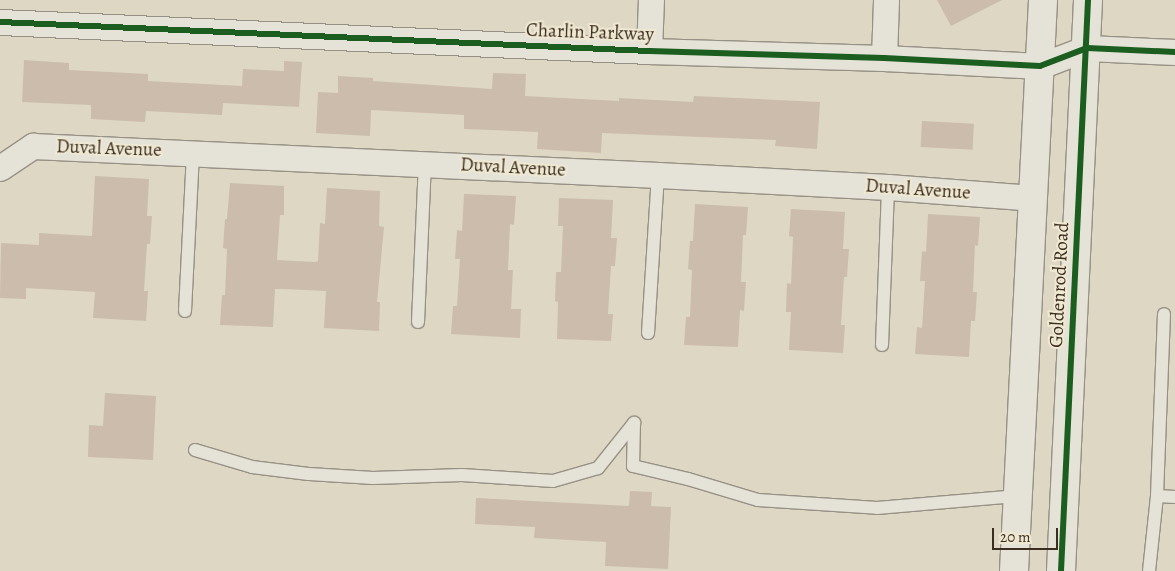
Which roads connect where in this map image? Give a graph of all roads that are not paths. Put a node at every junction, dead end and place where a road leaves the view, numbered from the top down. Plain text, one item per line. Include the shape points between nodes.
1 (651, 0) edge
2 (886, 0) edge
3 (1043, 0) edge
4 (1088, 0) edge
5 (0, 22) edge
6 (1086, 48) junction
7 (649, 51) junction
8 (1175, 52) edge
9 (884, 58) junction
10 (1040, 66) junction
11 (193, 153) junction
12 (425, 164) junction
13 (0, 168) edge
14 (658, 175) junction
15 (888, 187) junction
16 (1033, 198) junction
17 (185, 311) dead end
18 (1164, 314) dead end
19 (418, 322) dead end
20 (648, 333) dead end
21 (882, 345) dead end
22 (195, 450) dead end
23 (1018, 496) junction
24 (1157, 496) junction
25 (1175, 496) edge
26 (1014, 571) edge
27 (1060, 571) edge
28 (1149, 571) edge

1 - 7 street
2 - 9 street
3 - 10 main road, Goldenrod Road
4 - 6 main road, Goldenrod Road
5 - 7 street, Charlin Parkway
6 - 8 street, Charlin Parkway
6 - 10 street, Charlin Parkway
6 - 27 main road, Goldenrod Road
7 - 9 street, Charlin Parkway
9 - 10 street, Charlin Parkway
10 - 16 main road, Goldenrod Road
11 - 12 street, Duval Avenue
11 - 13 street, Duval Avenue via 33,146
11 - 17 lane
12 - 14 street, Duval Avenue
12 - 19 lane
14 - 15 street, Duval Avenue
14 - 20 lane
15 - 16 street, Duval Avenue
15 - 21 lane
16 - 23 main road, Goldenrod Road
18 - 24 lane
22 - 23 lane via 252,467 309,474 372,478 462,475 553,481 598,468 634,423 633,466 758,500 877,508
23 - 26 main road, Goldenrod Road
24 - 25 lane
24 - 28 lane

